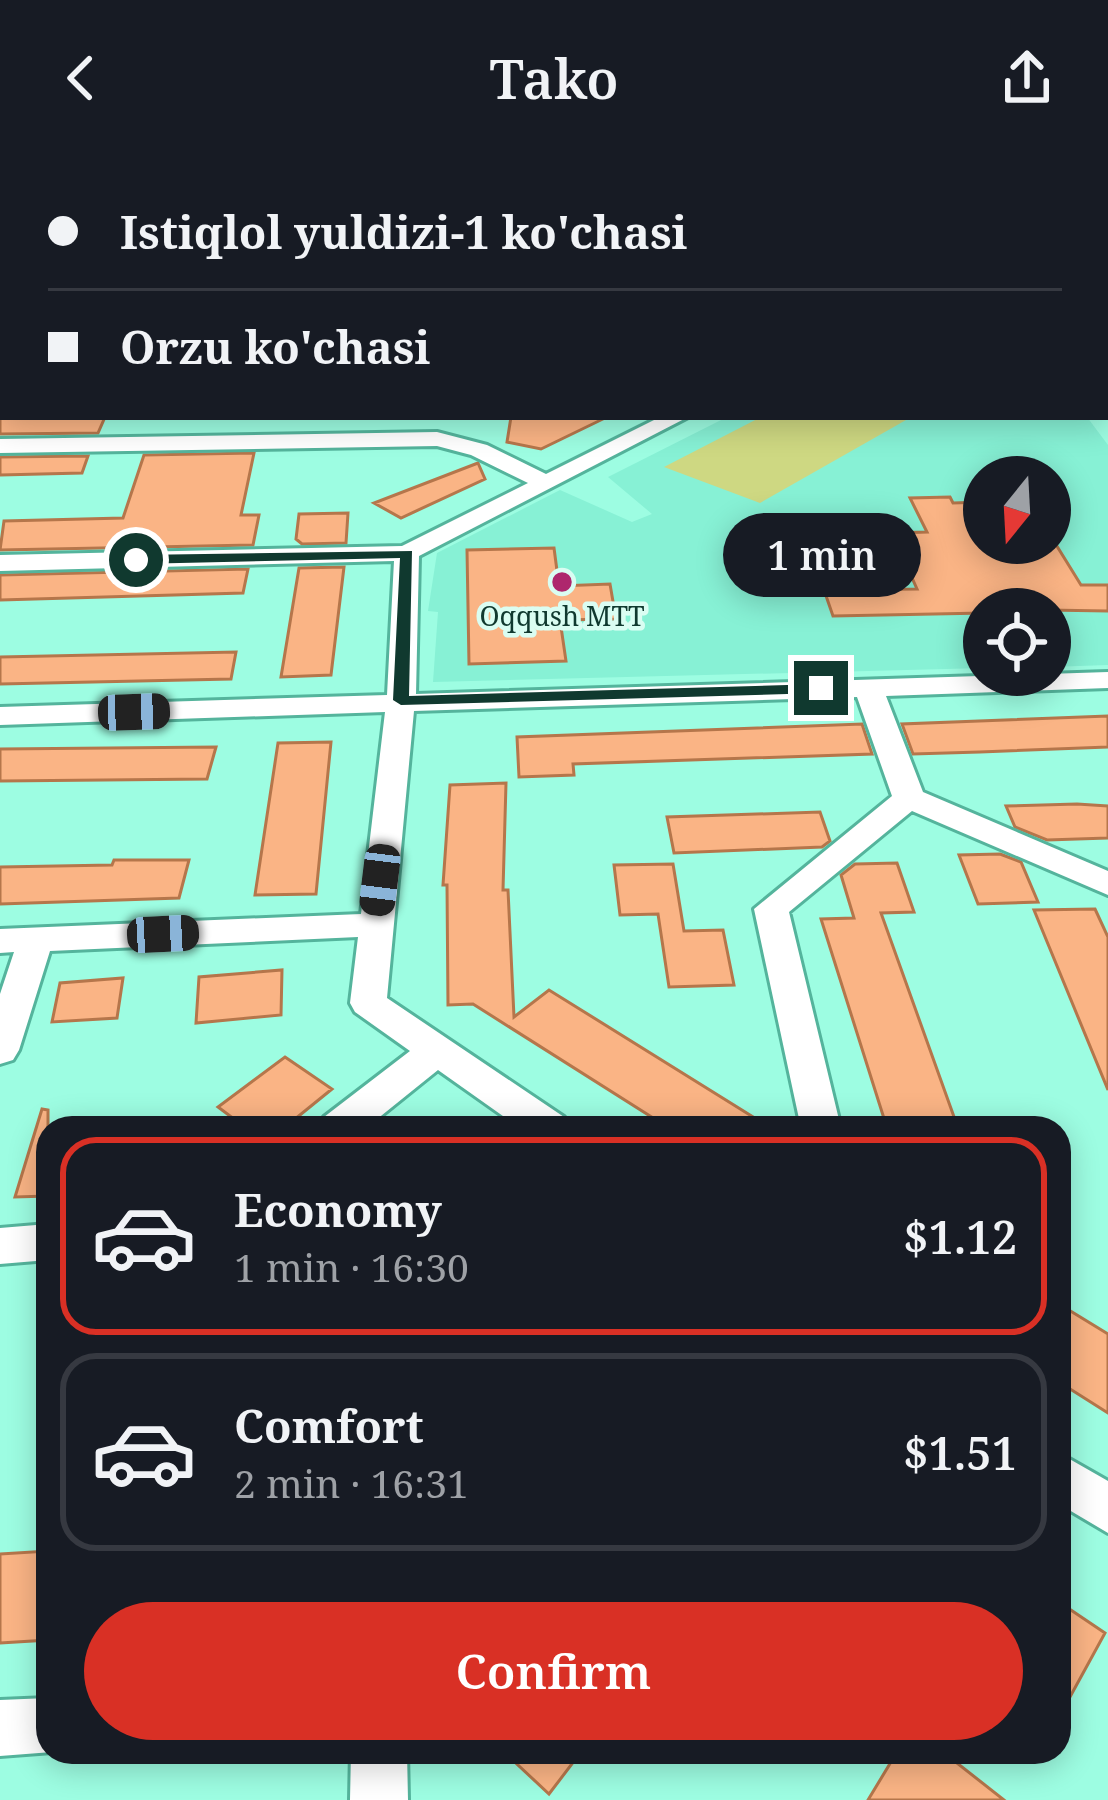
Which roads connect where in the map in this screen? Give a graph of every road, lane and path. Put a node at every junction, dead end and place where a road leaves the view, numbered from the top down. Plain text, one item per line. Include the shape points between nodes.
1 (141, 420) edge
2 (671, 420) edge
3 (134, 442) junction
4 (0, 446) edge
5 (546, 483) junction
6 (407, 554) junction
7 (0, 563) edge
8 (1108, 680) edge
9 (868, 687) junction
10 (401, 700) junction
11 (0, 716) edge
12 (908, 798) junction
13 (1108, 884) edge
14 (375, 925) junction
15 (18, 940) edge
16 (0, 1050) edge
17 (437, 1051) junction
18 (353, 1116) edge
19 (532, 1116) edge
20 (818, 1116) edge
21 (36, 1243) edge
22 (0, 1246) edge
23 (1071, 1484) edge
24 (1108, 1509) edge
25 (36, 1726) edge
26 (0, 1728) edge
27 (379, 1764) edge
28 (379, 1800) edge

1 - 3 street
2 - 5 street
3 - 4 street
3 - 5 street via 437,439
5 - 6 street
6 - 7 street
6 - 10 street
8 - 9 street
9 - 10 street
9 - 12 street
10 - 11 street
10 - 14 street
12 - 13 street
12 - 20 street via 771,910
14 - 15 street
14 - 17 street via 368,1003
15 - 16 street
17 - 18 street
17 - 19 street
21 - 22 street
23 - 24 street
25 - 26 street
27 - 28 street

